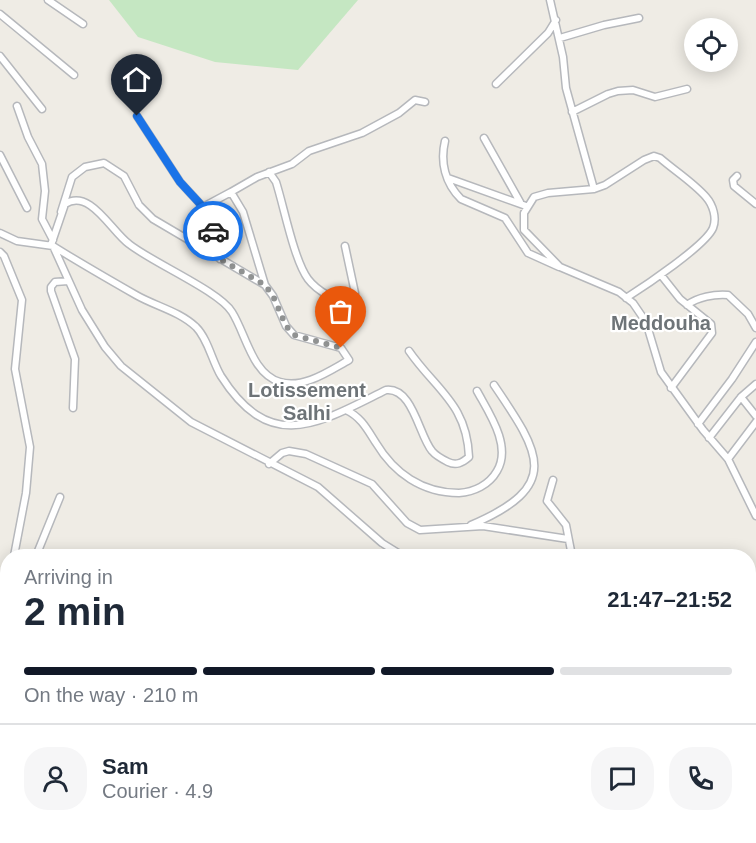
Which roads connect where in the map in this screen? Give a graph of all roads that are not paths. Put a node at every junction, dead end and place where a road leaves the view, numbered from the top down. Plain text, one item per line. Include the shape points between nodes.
1 (48, 0) edge
2 (550, 0) edge
3 (0, 14) edge
4 (639, 18) dead end
5 (556, 20) junction
6 (83, 24) dead end
7 (560, 38) junction
8 (0, 56) edge
9 (74, 75) dead end
10 (496, 84) dead end
11 (687, 89) dead end
12 (425, 102) dead end
13 (17, 106) dead end
14 (42, 109) dead end
15 (572, 112) junction
16 (137, 116) dead end
17 (484, 138) dead end
18 (445, 141) dead end
19 (0, 155) edge
20 (269, 172) junction
21 (737, 176) dead end
22 (446, 178) junction
23 (594, 189) junction
24 (231, 192) junction
25 (523, 204) junction
26 (756, 204) edge
27 (203, 207) junction
28 (27, 208) dead end
29 (61, 212) junction
30 (0, 232) edge
31 (52, 244) junction
32 (345, 246) dead end
33 (0, 252) edge
34 (220, 259) junction
35 (560, 267) junction
36 (661, 275) junction
37 (69, 281) junction
38 (265, 285) junction
39 (626, 298) junction
40 (687, 305) junction
41 (756, 328) edge
42 (756, 342) edge
43 (409, 351) dead end
44 (756, 384) edge
45 (494, 385) dead end
46 (671, 388) junction
47 (477, 391) dead end
48 (741, 397) junction
49 (73, 408) dead end
50 (346, 410) junction
51 (756, 416) edge
52 (756, 422) edge
53 (698, 424) junction
54 (709, 438) junction
55 (728, 459) junction
56 (269, 464) junction
57 (553, 480) dead end
58 (60, 497) dead end
59 (756, 516) edge
60 (468, 527) junction
61 (568, 539) junction
62 (15, 549) edge
63 (39, 549) edge
64 (391, 549) edge
65 (570, 549) edge

1 - 6 street
2 - 5 street
3 - 9 street
4 - 7 street
5 - 7 street
5 - 10 street via 548,33
7 - 15 street
8 - 14 street
11 - 15 street via 656,97 633,90 618,91
12 - 20 street via 416,100 362,133 309,151 292,164
13 - 31 street via 42,164 42,219
15 - 23 street
16 - 27 street via 180,182
17 - 25 street
18 - 22 street via 442,156
19 - 28 street
20 - 24 street
20 - 32 street via 276,182 309,280 324,293 351,304 355,293
21 - 26 street via 734,186
22 - 25 street
22 - 35 street via 461,199 505,218 528,253
23 - 25 street via 539,194
23 - 36 street via 606,186 654,156 707,198 715,220 712,231
24 - 27 street
24 - 38 street via 243,212
25 - 35 street via 524,230
27 - 34 street
29 - 31 street
29 - 34 street via 72,177 85,167 109,164 124,176 144,211
29 - 38 street via 68,201 88,203 132,247 221,301 232,312 253,356 277,381 311,380 349,360 341,348 290,331
30 - 31 street via 17,241
31 - 37 street
31 - 50 street via 196,327 224,379 258,418 278,424 305,424
33 - 62 street via 22,300 15,369 30,447
34 - 38 street
35 - 39 street
36 - 39 street
36 - 40 street
37 - 49 street via 55,282 51,291 75,359
37 - 56 street via 100,339 121,366 191,422
39 - 46 street via 646,322 655,356
40 - 41 street via 717,294 728,295
40 - 46 street via 711,324 712,333
42 - 53 street
43 - 50 street via 439,384 461,419 469,457 453,464 431,450 412,409 393,390
44 - 48 street
45 - 60 street via 533,452 534,471 529,487 514,503
46 - 53 street
47 - 50 street via 500,440 502,461 494,476 469,492 428,488 406,477 388,461 358,416
48 - 51 street
48 - 54 street
52 - 55 street
53 - 54 street
54 - 55 street
55 - 59 street
56 - 60 street via 289,451 306,454 372,484 413,528
56 - 64 street via 318,488
57 - 61 street via 547,501 566,525
58 - 63 street
60 - 61 street
61 - 65 street

